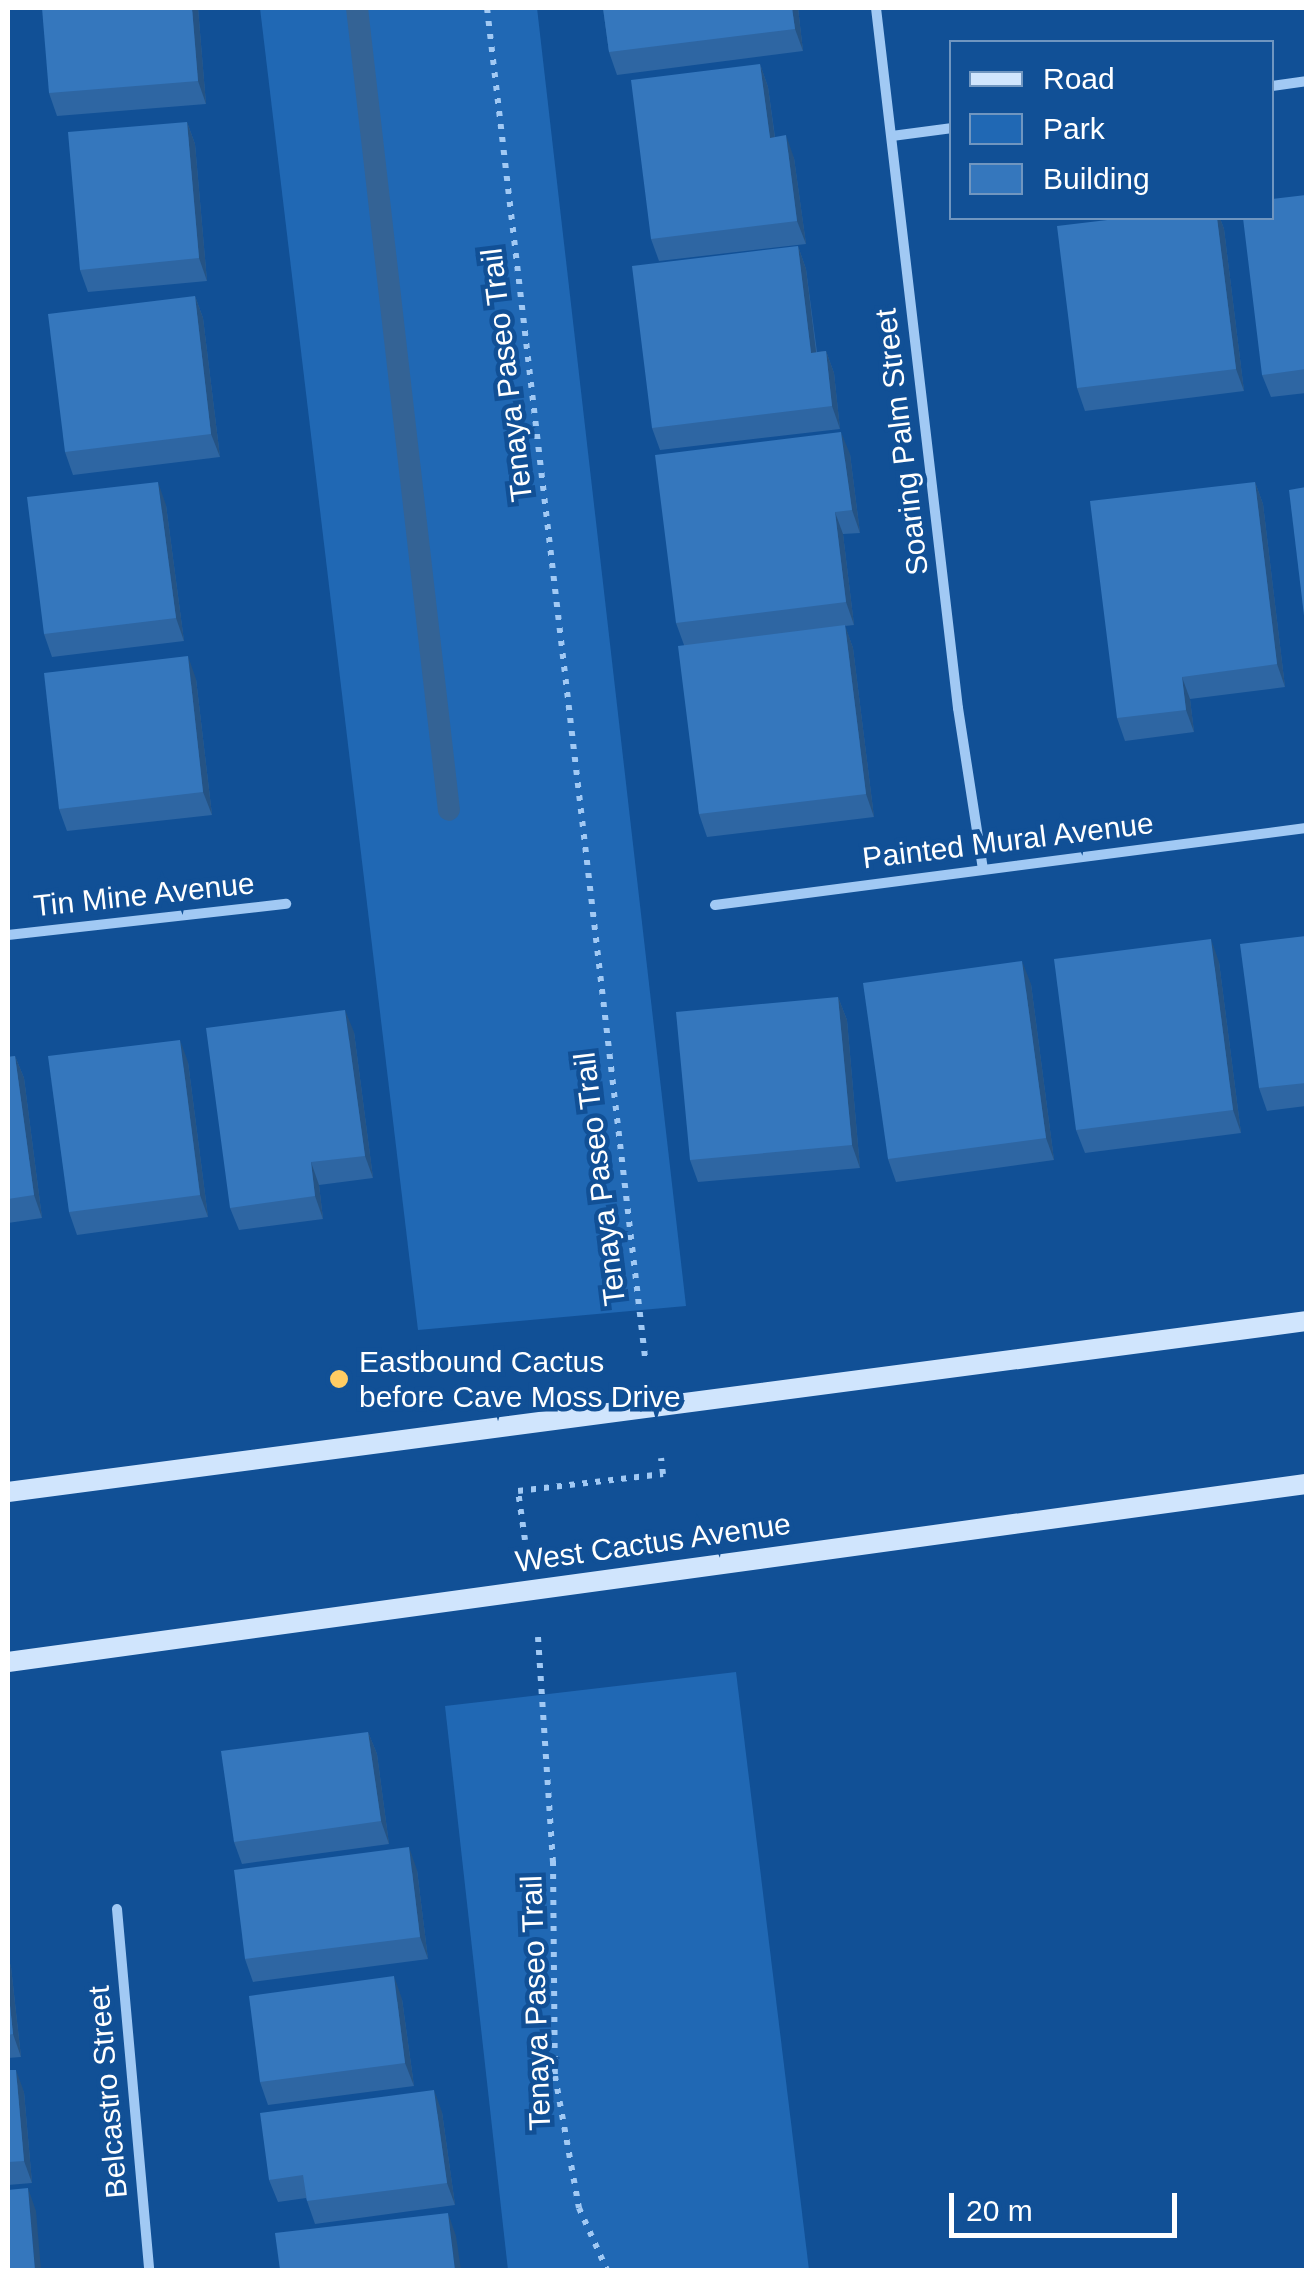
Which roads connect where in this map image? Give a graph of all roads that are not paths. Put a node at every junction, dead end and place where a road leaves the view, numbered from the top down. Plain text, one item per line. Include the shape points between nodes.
1 (876, 8) edge
2 (1306, 81) edge
3 (1274, 86) edge
4 (949, 128) edge
5 (892, 136) junction
6 (1306, 828) edge
7 (983, 869) junction
8 (286, 904) dead end
9 (716, 905) dead end
10 (8, 935) edge
11 (1306, 1321) edge
12 (1306, 1484) edge
13 (8, 1492) edge
14 (8, 1662) edge
15 (117, 1909) dead end
16 (149, 2270) edge

1 - 5 street, Soaring Palm Street
2 - 3 street
4 - 5 street
5 - 7 street, Soaring Palm Street
6 - 7 street, Painted Mural Avenue
7 - 9 street, Painted Mural Avenue
8 - 10 street, Tin Mine Avenue
11 - 13 main road
12 - 14 main road, West Cactus Avenue
15 - 16 street, Belcastro Street

